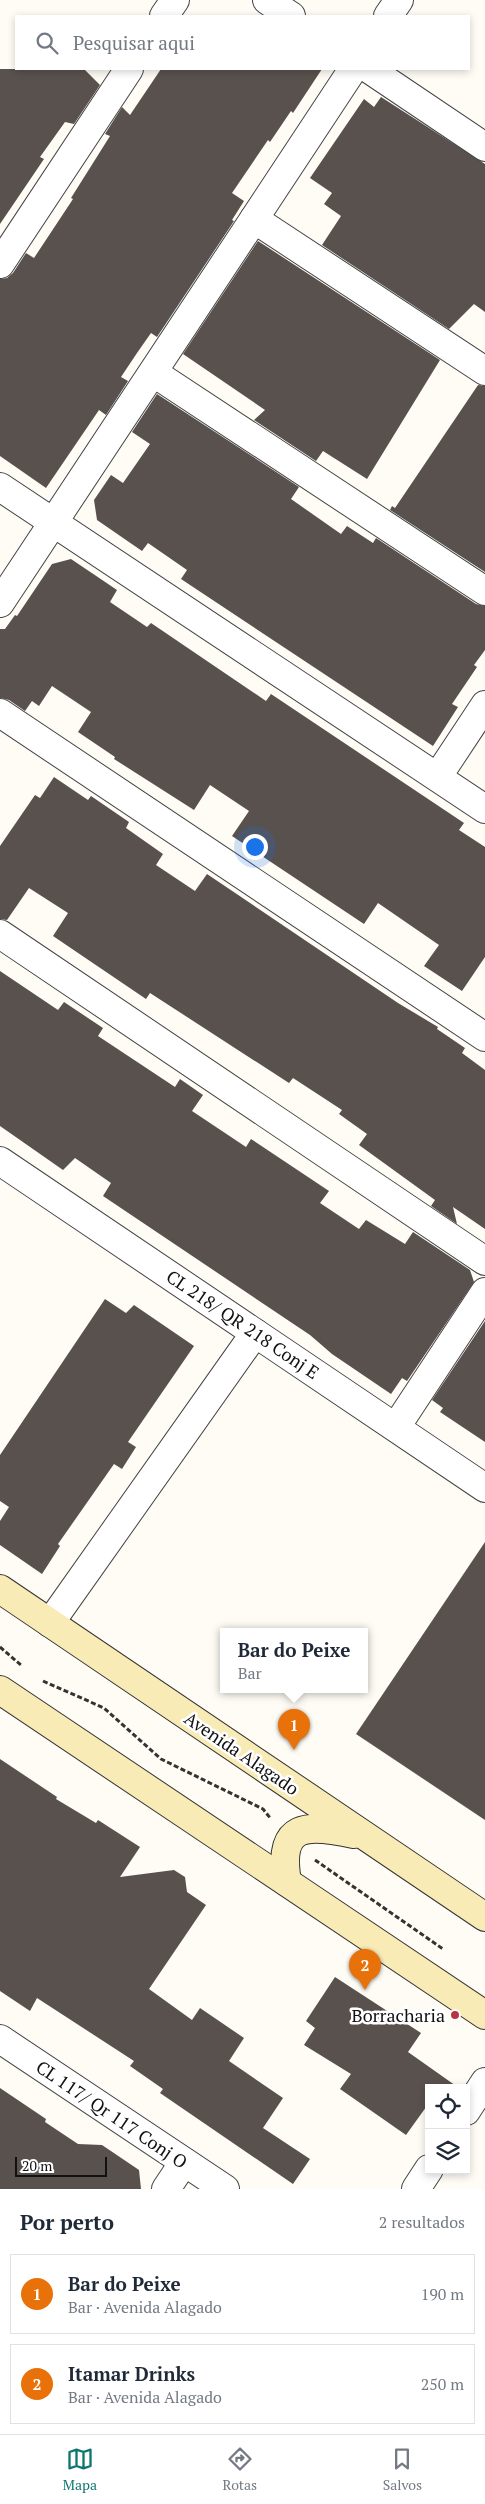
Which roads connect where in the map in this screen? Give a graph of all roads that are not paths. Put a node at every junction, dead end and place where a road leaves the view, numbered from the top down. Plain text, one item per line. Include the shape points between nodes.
1 (175, 0) edge
2 (266, 0) edge
3 (399, 0) edge
4 (165, 15) edge
5 (289, 15) edge
6 (389, 15) edge
7 (129, 70) edge
8 (352, 70) edge
9 (370, 70) edge
10 (485, 147) edge
11 (254, 219) junction
12 (0, 264) edge
13 (485, 371) edge
14 (154, 373) junction
15 (0, 487) edge
16 (53, 523) junction
17 (485, 591) edge
18 (0, 603) edge
19 (485, 705) edge
20 (0, 713) edge
21 (438, 776) junction
22 (485, 809) edge
23 (0, 934) edge
24 (485, 1037) edge
25 (0, 1161) edge
26 (485, 1261) edge
27 (485, 1292) edge
28 (255, 1333) junction
29 (396, 1427) junction
30 (485, 1488) edge
31 (0, 1589) edge
32 (50, 1622) junction
33 (0, 1690) edge
34 (363, 1836) junction
35 (288, 1882) junction
36 (485, 1917) edge
37 (485, 2015) edge
38 (0, 2039) edge
39 (485, 2082) edge
40 (470, 2105) edge
41 (184, 2162) junction
42 (426, 2174) edge
43 (166, 2189) edge
44 (225, 2189) edge
45 (416, 2189) edge

1 - 4 street
2 - 5 street
3 - 6 street
7 - 12 street
8 - 11 street
9 - 10 street
11 - 13 street
11 - 14 street
14 - 16 street
14 - 17 street
15 - 16 street
16 - 18 street
16 - 21 street
19 - 21 street
20 - 24 street
21 - 22 street
23 - 26 street
25 - 28 street, CL 218/ QR 218 Conj E
27 - 29 street
28 - 29 street, CL 218/ QR 218 Conj E
28 - 32 street
29 - 30 street, CL 218/ QR 218 Conj E
31 - 32 main road, Avenida Alagado
32 - 34 main road, Avenida Alagado
33 - 35 main road
34 - 35 main road via 335,1830 306,1828 299,1831 289,1842 284,1861
34 - 36 main road, Avenida Alagado
35 - 37 main road
38 - 41 street, CL 117/ Qr 117 Conj O
39 - 40 street
41 - 43 street
41 - 44 street, CL 117/ Qr 117 Conj O
42 - 45 street

